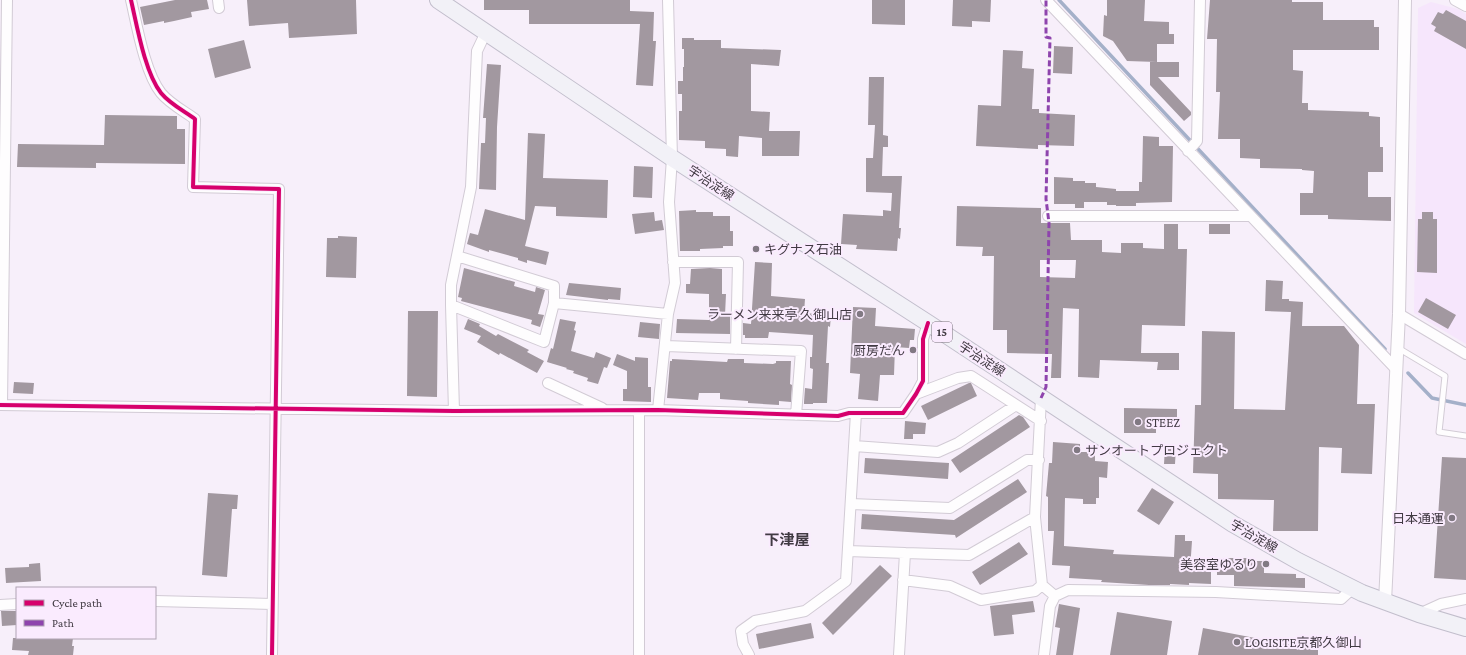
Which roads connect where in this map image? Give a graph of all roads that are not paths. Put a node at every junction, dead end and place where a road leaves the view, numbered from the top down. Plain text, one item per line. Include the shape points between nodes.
1 (7, 0) edge
2 (131, 0) edge
3 (438, 0) edge
4 (668, 0) edge
5 (1046, 0) edge
6 (1200, 0) edge
7 (1405, 0) edge
8 (1455, 0) edge
9 (1466, 6) edge
10 (3, 12) edge
11 (486, 32) junction
12 (1188, 151) junction
13 (672, 158) junction
14 (2, 206) edge
15 (1048, 216) dead end
16 (1250, 216) junction
17 (457, 256) junction
18 (673, 262) junction
19 (554, 303) junction
20 (451, 305) junction
21 (668, 314) junction
22 (1399, 314) junction
23 (928, 323) junction
24 (666, 346) junction
25 (1397, 348) junction
26 (736, 349) junction
27 (1466, 354) edge
28 (1396, 369) junction
29 (548, 383) dead end
30 (916, 394) junction
31 (1041, 398) junction
32 (1, 405) edge
33 (1016, 405) junction
34 (275, 409) junction
35 (605, 410) junction
36 (658, 410) junction
37 (454, 411) junction
38 (639, 411) junction
39 (856, 413) junction
40 (796, 415) junction
41 (1041, 421) junction
42 (1466, 436) edge
43 (854, 446) junction
44 (1039, 460) junction
45 (851, 504) junction
46 (1035, 517) junction
47 (848, 551) junction
48 (905, 553) junction
49 (903, 580) junction
50 (1042, 584) junction
51 (1353, 588) junction
52 (1055, 596) junction
53 (1466, 599) edge
54 (156, 601) edge
55 (1385, 602) junction
56 (16, 604) edge
57 (272, 604) junction
58 (0, 605) edge
59 (1419, 614) junction
60 (1466, 628) edge
61 (272, 655) edge
62 (639, 655) edge
63 (749, 655) edge
64 (899, 655) edge
65 (1044, 655) edge

1 - 10 street
2 - 34 street via 144,54 154,82 161,93 195,119 193,187 278,189
3 - 11 main road, 宇治淀線 / 15
4 - 13 street
5 - 12 street
6 - 12 street via 1197,141
7 - 22 street
8 - 9 street
10 - 14 street
11 - 13 main road, 宇治淀線 / 15
11 - 17 street via 477,51 471,187
12 - 16 street
13 - 18 street via 669,202
13 - 23 main road, 宇治淀線 / 15
14 - 32 street
15 - 16 street
16 - 28 street
17 - 19 street via 554,286
17 - 20 street
18 - 21 street via 675,282
18 - 26 street via 738,262
19 - 20 street via 544,342
19 - 21 street
20 - 37 street
21 - 24 street
22 - 25 street
22 - 27 street
23 - 30 street via 923,338 923,381
23 - 31 main road, 宇治淀線 / 15
24 - 26 street
24 - 36 street
25 - 28 street
25 - 42 lane via 1445,376 1439,432
26 - 40 street via 801,351
28 - 55 street
29 - 35 street
30 - 33 street via 958,378 971,376
30 - 39 street via 903,413
31 - 41 street
31 - 51 main road, 宇治淀線 / 15 via 1233,524 1298,561
32 - 34 street
33 - 41 street
33 - 43 street via 958,443 938,452
34 - 37 street
34 - 57 street
35 - 37 street
35 - 38 street
36 - 38 street
36 - 40 street
38 - 62 street
39 - 40 street via 838,416
39 - 43 street
41 - 44 street
43 - 45 street
44 - 45 street via 1026,460 950,508
44 - 46 street
45 - 47 street
46 - 48 street via 969,555
46 - 50 street
47 - 48 street
47 - 63 street via 846,581 805,611 755,621 741,631 743,644
48 - 49 street
49 - 50 street via 950,586 981,600 1035,591
49 - 64 street
50 - 52 street
51 - 52 street via 1341,599 1216,592 1068,590
51 - 55 main road, 宇治淀線 / 15
52 - 65 street via 1050,606
53 - 59 street via 1441,604
54 - 57 street
55 - 59 main road, 宇治淀線 / 15
56 - 58 street
57 - 61 street
59 - 60 main road, 宇治淀線 / 15

